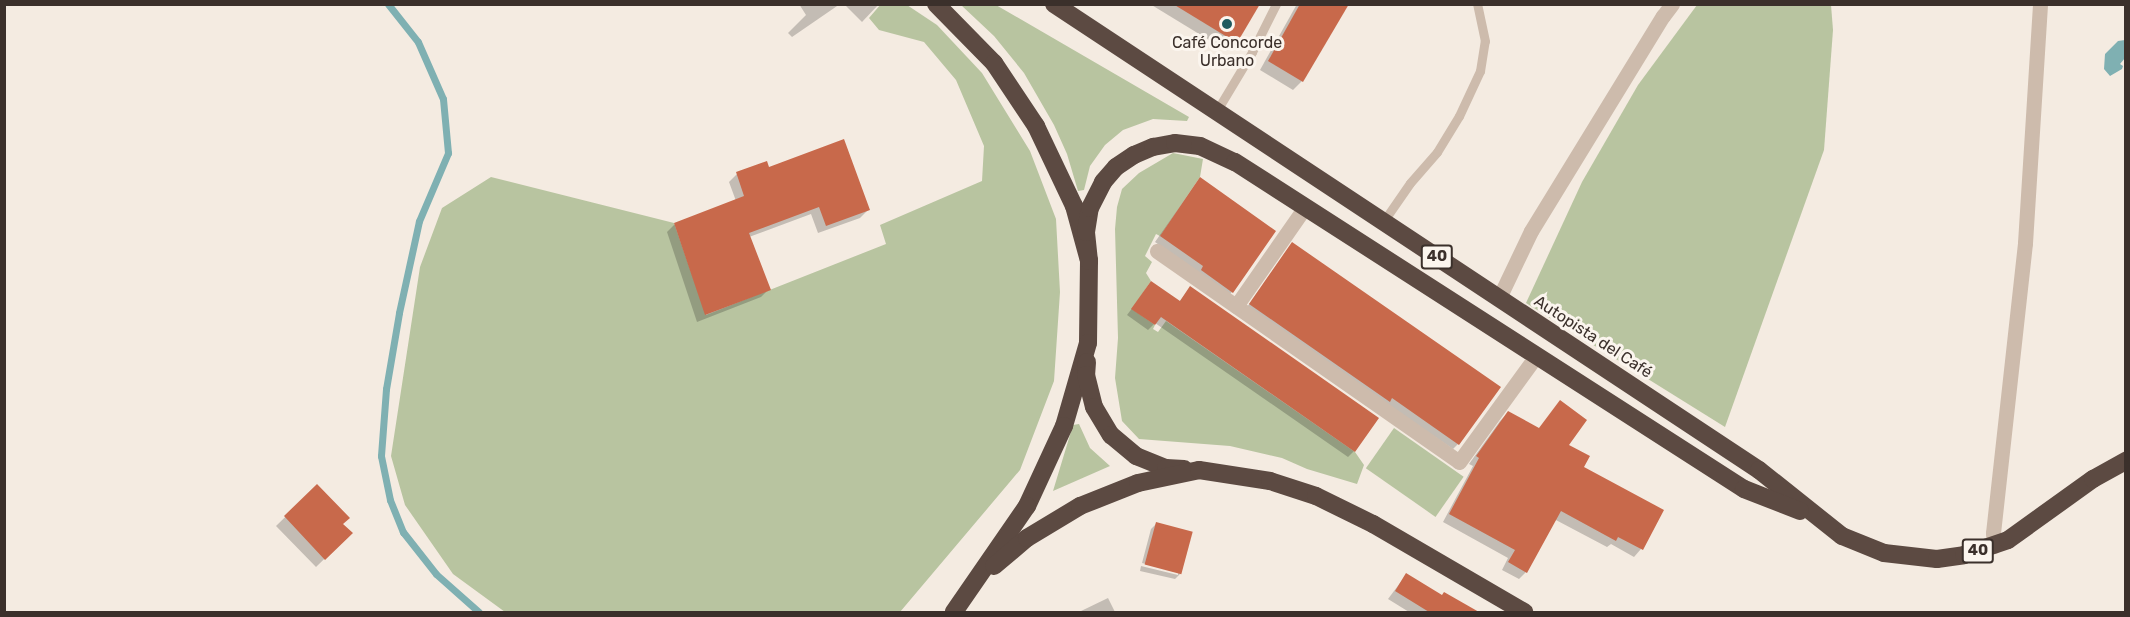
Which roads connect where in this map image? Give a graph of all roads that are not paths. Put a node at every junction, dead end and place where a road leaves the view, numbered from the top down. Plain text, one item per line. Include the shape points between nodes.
1 (936, 4) edge
2 (1054, 4) edge
3 (1276, 4) edge
4 (1477, 4) edge
5 (1672, 4) edge
6 (2040, 4) edge
7 (1216, 112) junction
8 (1305, 207) junction
9 (1383, 222) junction
10 (1157, 251) dead end
11 (1089, 261) junction
12 (1498, 298) junction
13 (1236, 306) junction
14 (1089, 343) junction
15 (1536, 356) junction
16 (2126, 461) edge
17 (1199, 470) junction
18 (1815, 518) junction
19 (1994, 546) junction
20 (979, 579) junction
21 (954, 612) edge
22 (1524, 612) edge

1 - 11 highway via 994,63 1036,126 1074,206
2 - 7 highway, Autopista del Café / 40
3 - 7 lane
4 - 9 lane via 1485,41 1480,71 1437,152
5 - 12 street via 1531,231
6 - 19 street via 2025,243
7 - 9 highway, Autopista del Café / 40
8 - 11 highway via 1235,162 1200,146 1175,143 1153,147 1125,161 1103,182 1087,224
8 - 13 street
8 - 15 highway
9 - 12 highway, Autopista del Café / 40
10 - 13 street
11 - 14 highway
12 - 18 highway, Autopista del Café / 40 via 1759,470
13 - 15 street via 1459,462
14 - 17 highway via 1086,375 1094,407 1111,435 1136,456 1166,468
14 - 20 highway via 1064,426 1026,506
15 - 18 highway via 1744,489
16 - 19 highway, Autopista del Café / 40
17 - 20 highway via 1138,483 1080,506 1027,538
17 - 22 highway via 1270,482 1316,496 1373,524
18 - 19 highway, Autopista del Café / 40 via 1842,536 1884,554 1937,559
20 - 21 highway

